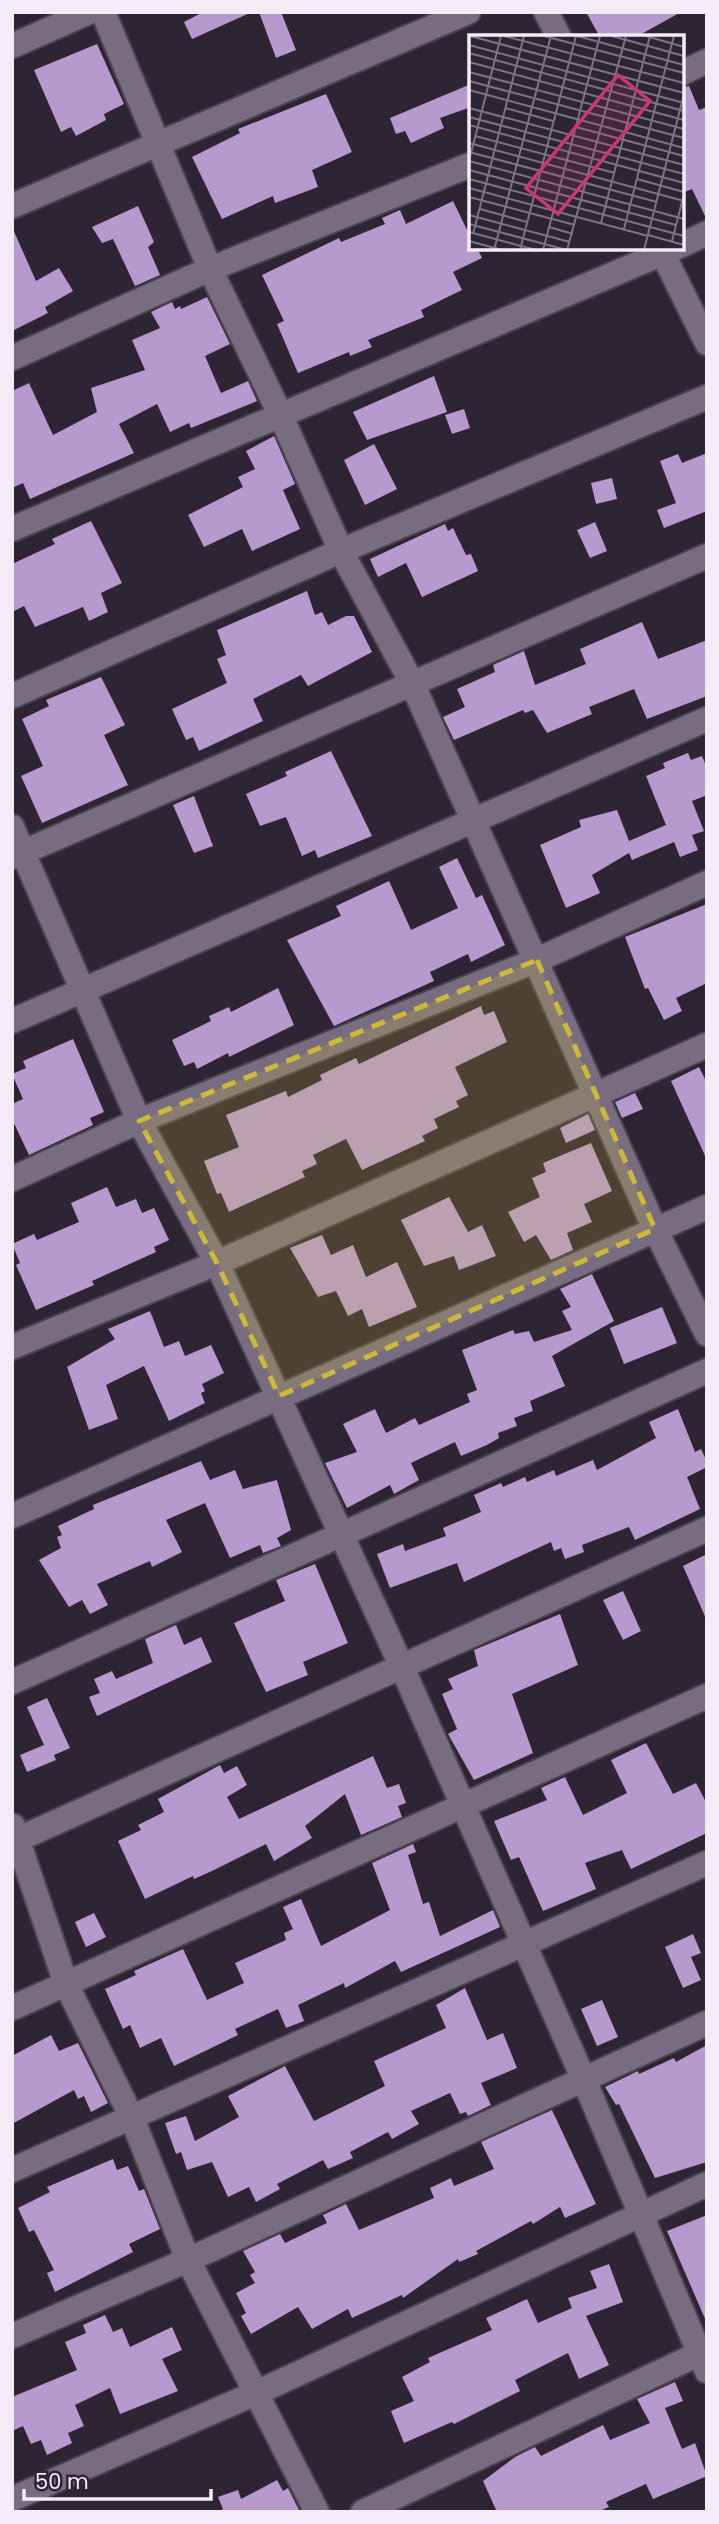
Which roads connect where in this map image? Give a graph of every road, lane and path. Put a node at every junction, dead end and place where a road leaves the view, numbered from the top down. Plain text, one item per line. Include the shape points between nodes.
1 (89, 12) edge
2 (103, 12) edge
3 (468, 12) edge
4 (546, 12) edge
5 (558, 35) edge
6 (12, 46) edge
7 (707, 61) edge
8 (684, 72) edge
9 (158, 143) junction
10 (469, 166) edge
11 (12, 206) edge
12 (707, 233) edge
13 (684, 243) edge
14 (668, 250) edge
15 (670, 250) edge
16 (210, 269) junction
17 (707, 343) edge
18 (12, 358) edge
19 (707, 397) edge
20 (280, 414) junction
21 (12, 529) edge
22 (341, 551) junction
23 (707, 556) edge
24 (412, 682) junction
25 (12, 696) edge
26 (707, 719) edge
27 (474, 820) junction
28 (12, 827) edge
29 (17, 855) edge
30 (707, 883) edge
31 (537, 960) junction
32 (81, 990) junction
33 (12, 1021) edge
34 (707, 1045) edge
35 (596, 1092) junction
36 (139, 1121) junction
37 (12, 1179) edge
38 (707, 1207) edge
39 (655, 1228) junction
40 (217, 1263) junction
41 (707, 1334) edge
42 (12, 1347) edge
43 (707, 1371) edge
44 (279, 1396) junction
45 (12, 1516) edge
46 (707, 1529) edge
47 (341, 1535) junction
48 (401, 1665) junction
49 (12, 1682) edge
50 (707, 1696) edge
51 (464, 1807) junction
52 (14, 1836) edge
53 (707, 1863) edge
54 (524, 1944) junction
55 (66, 1984) junction
56 (12, 2008) edge
57 (707, 2023) edge
58 (584, 2080) junction
59 (132, 2118) junction
60 (12, 2170) edge
61 (707, 2184) edge
62 (639, 2214) junction
63 (188, 2260) junction
64 (12, 2336) edge
65 (704, 2358) edge
66 (256, 2393) junction
67 (12, 2499) edge
68 (317, 2512) edge
69 (363, 2512) edge

1 - 6 street
2 - 9 street
3 - 9 street
4 - 5 street
7 - 8 street
9 - 11 street
9 - 16 street
10 - 16 street
12 - 13 street
14 - 20 street
15 - 17 street
16 - 18 street
16 - 20 street
19 - 22 street
20 - 21 street
20 - 22 street
22 - 24 street
22 - 25 street
23 - 24 street
24 - 27 street
24 - 29 street
26 - 27 street
27 - 31 street
27 - 32 street
28 - 29 street
29 - 32 street
30 - 31 street
31 - 35 street
31 - 36 street
32 - 33 street
32 - 36 street
34 - 35 street
35 - 39 street
35 - 40 street
36 - 37 street
36 - 40 street
38 - 39 street
39 - 41 street
39 - 44 street
40 - 42 street
40 - 44 street
43 - 47 street
44 - 45 street
44 - 47 street
46 - 48 street
47 - 48 street
47 - 49 street
48 - 51 street
48 - 52 street
50 - 51 street
51 - 54 street
51 - 55 street
52 - 55 street
53 - 54 street
54 - 58 street
54 - 59 street
55 - 56 street
55 - 59 street
57 - 58 street
58 - 62 street
58 - 63 street
59 - 60 street
59 - 63 street
61 - 62 street
62 - 65 street
62 - 66 street
63 - 64 street
63 - 66 street
65 - 69 street
66 - 67 street
66 - 68 street

